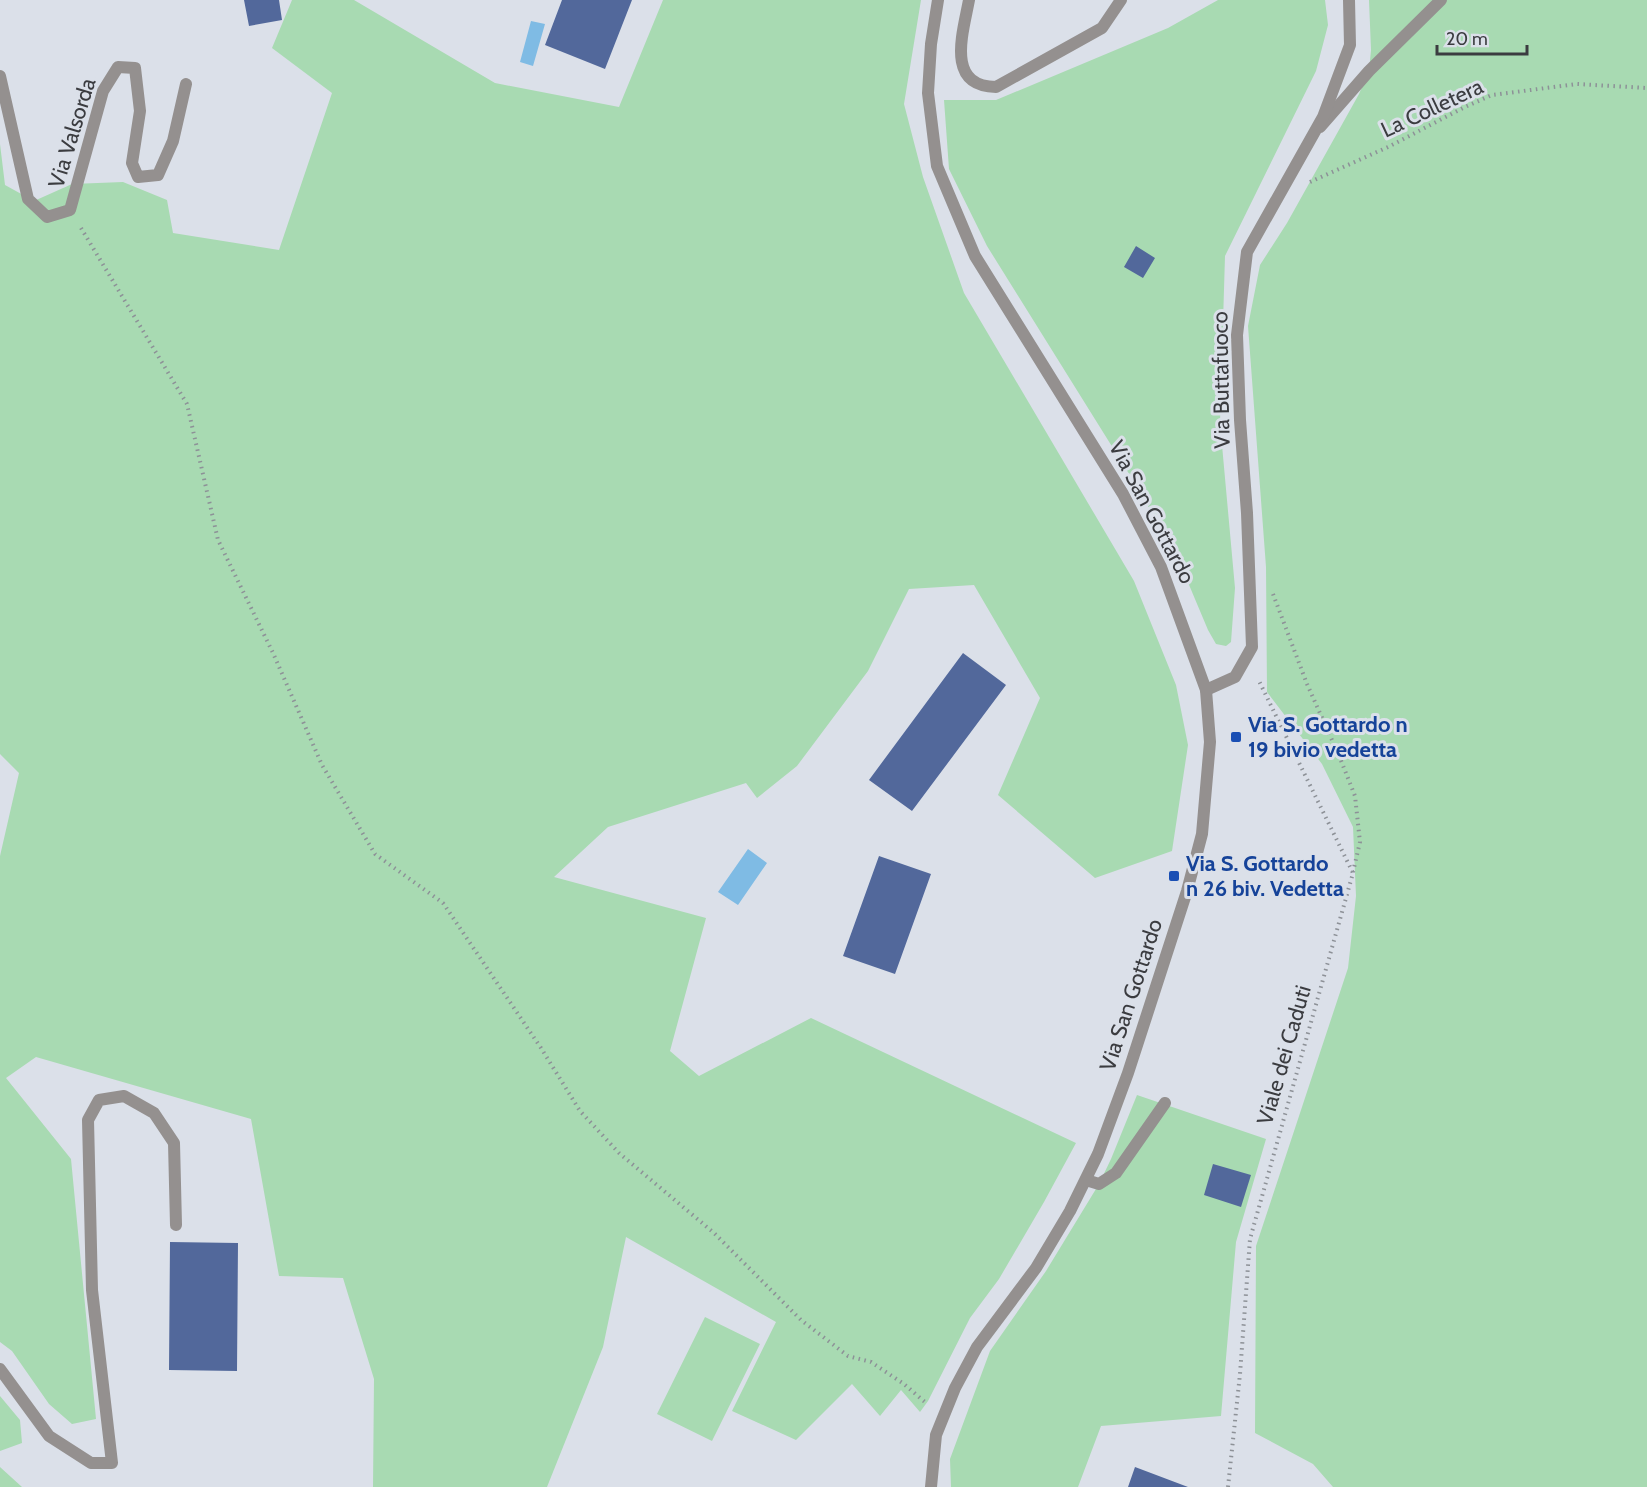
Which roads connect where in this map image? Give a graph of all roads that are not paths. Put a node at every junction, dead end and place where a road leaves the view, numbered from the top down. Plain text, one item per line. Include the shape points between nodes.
1 (938, 0) edge
2 (969, 0) edge
3 (1121, 0) edge
4 (1349, 0) edge
5 (1441, 0) edge
6 (0, 76) edge
7 (186, 84) dead end
8 (1315, 132) junction
9 (1206, 690) junction
10 (1165, 1103) dead end
11 (1086, 1180) junction
12 (176, 1225) dead end
13 (0, 1369) edge
14 (931, 1487) edge

1 - 9 street, Via San Gottardo via 928,93 936,166 975,256 1123,494 1161,567
2 - 3 street via 961,66 969,79 983,87 996,87 1101,28
4 - 8 street, Via Buttafuoco via 1350,45
5 - 8 street via 1369,71
6 - 7 street, Via Valsorda via 28,199 47,217 70,210 103,91 118,67 135,68 140,111 132,163 138,177 158,175 173,141
8 - 9 street, Via Buttafuoco via 1247,252 1237,335 1251,647 1235,677
9 - 11 street, Via San Gottardo via 1210,742 1202,834 1128,1073
10 - 11 street via 1116,1173 1099,1184
11 - 14 street, Via San Gottardo via 1036,1268 977,1347 936,1435
12 - 13 street via 174,1143 154,1113 124,1096 99,1100 88,1120 92,1290 112,1463 91,1463 50,1436

